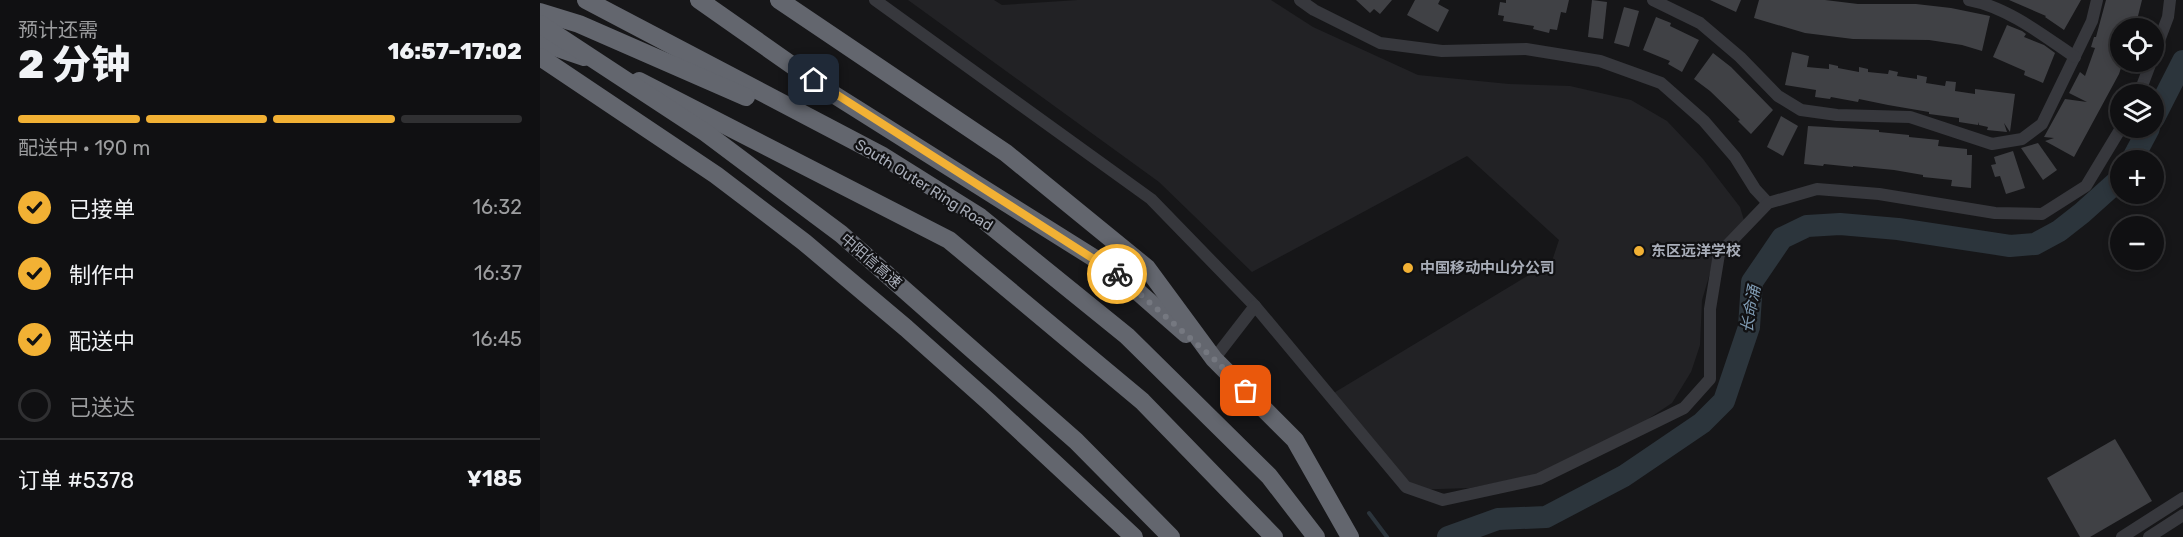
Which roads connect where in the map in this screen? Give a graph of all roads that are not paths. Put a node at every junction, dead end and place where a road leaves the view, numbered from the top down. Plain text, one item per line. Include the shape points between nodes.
1 (586, 0) edge
2 (699, 0) edge
3 (779, 0) edge
4 (875, 0) edge
5 (1300, 0) edge
6 (1653, 0) edge
7 (1969, 0) edge
8 (2097, 0) edge
9 (2170, 0) edge
10 (540, 12) edge
11 (540, 24) edge
12 (2164, 28) edge
13 (540, 42) edge
14 (540, 57) edge
15 (2075, 57) junction
16 (2115, 138) edge
17 (881, 155) junction
18 (1768, 203) junction
19 (1255, 306) junction
20 (1214, 359) junction
21 (2183, 498) edge
22 (2183, 515) edge
23 (1348, 535) edge
24 (1134, 537) edge
25 (1171, 537) edge
26 (1274, 537) edge
27 (1316, 537) edge
28 (2122, 537) edge
29 (2149, 537) edge

1 - 17 highway, South Outer Ring Road
2 - 20 highway via 833,94 1113,270
3 - 20 highway via 1006,153 1147,268
4 - 19 street via 1151,199
5 - 18 street via 1380,43 1442,51 1526,49 1600,61 1661,83 1704,121
6 - 15 street via 1700,23 1778,96 1801,110 1910,117 1992,144 2022,139 2042,124
7 - 15 street via 2020,21
8 - 15 street
9 - 12 street
10 - 17 highway via 579,24
11 - 25 highway, 中阳信高速, bridge via 706,133 841,234 1076,441
13 - 26 highway via 607,65 949,240 1142,401
14 - 24 highway, 中阳信高速 via 716,175 804,242 989,402
16 - 18 street via 2086,186 2042,214 1995,213 1879,194 1816,189
17 - 27 highway, South Outer Ring Road via 980,216 1126,336 1269,476
18 - 19 street via 1719,254 1710,309 1710,379 1684,408 1539,479 1443,500 1406,487
19 - 20 street
20 - 23 highway via 1295,440
21 - 28 street
22 - 29 street

